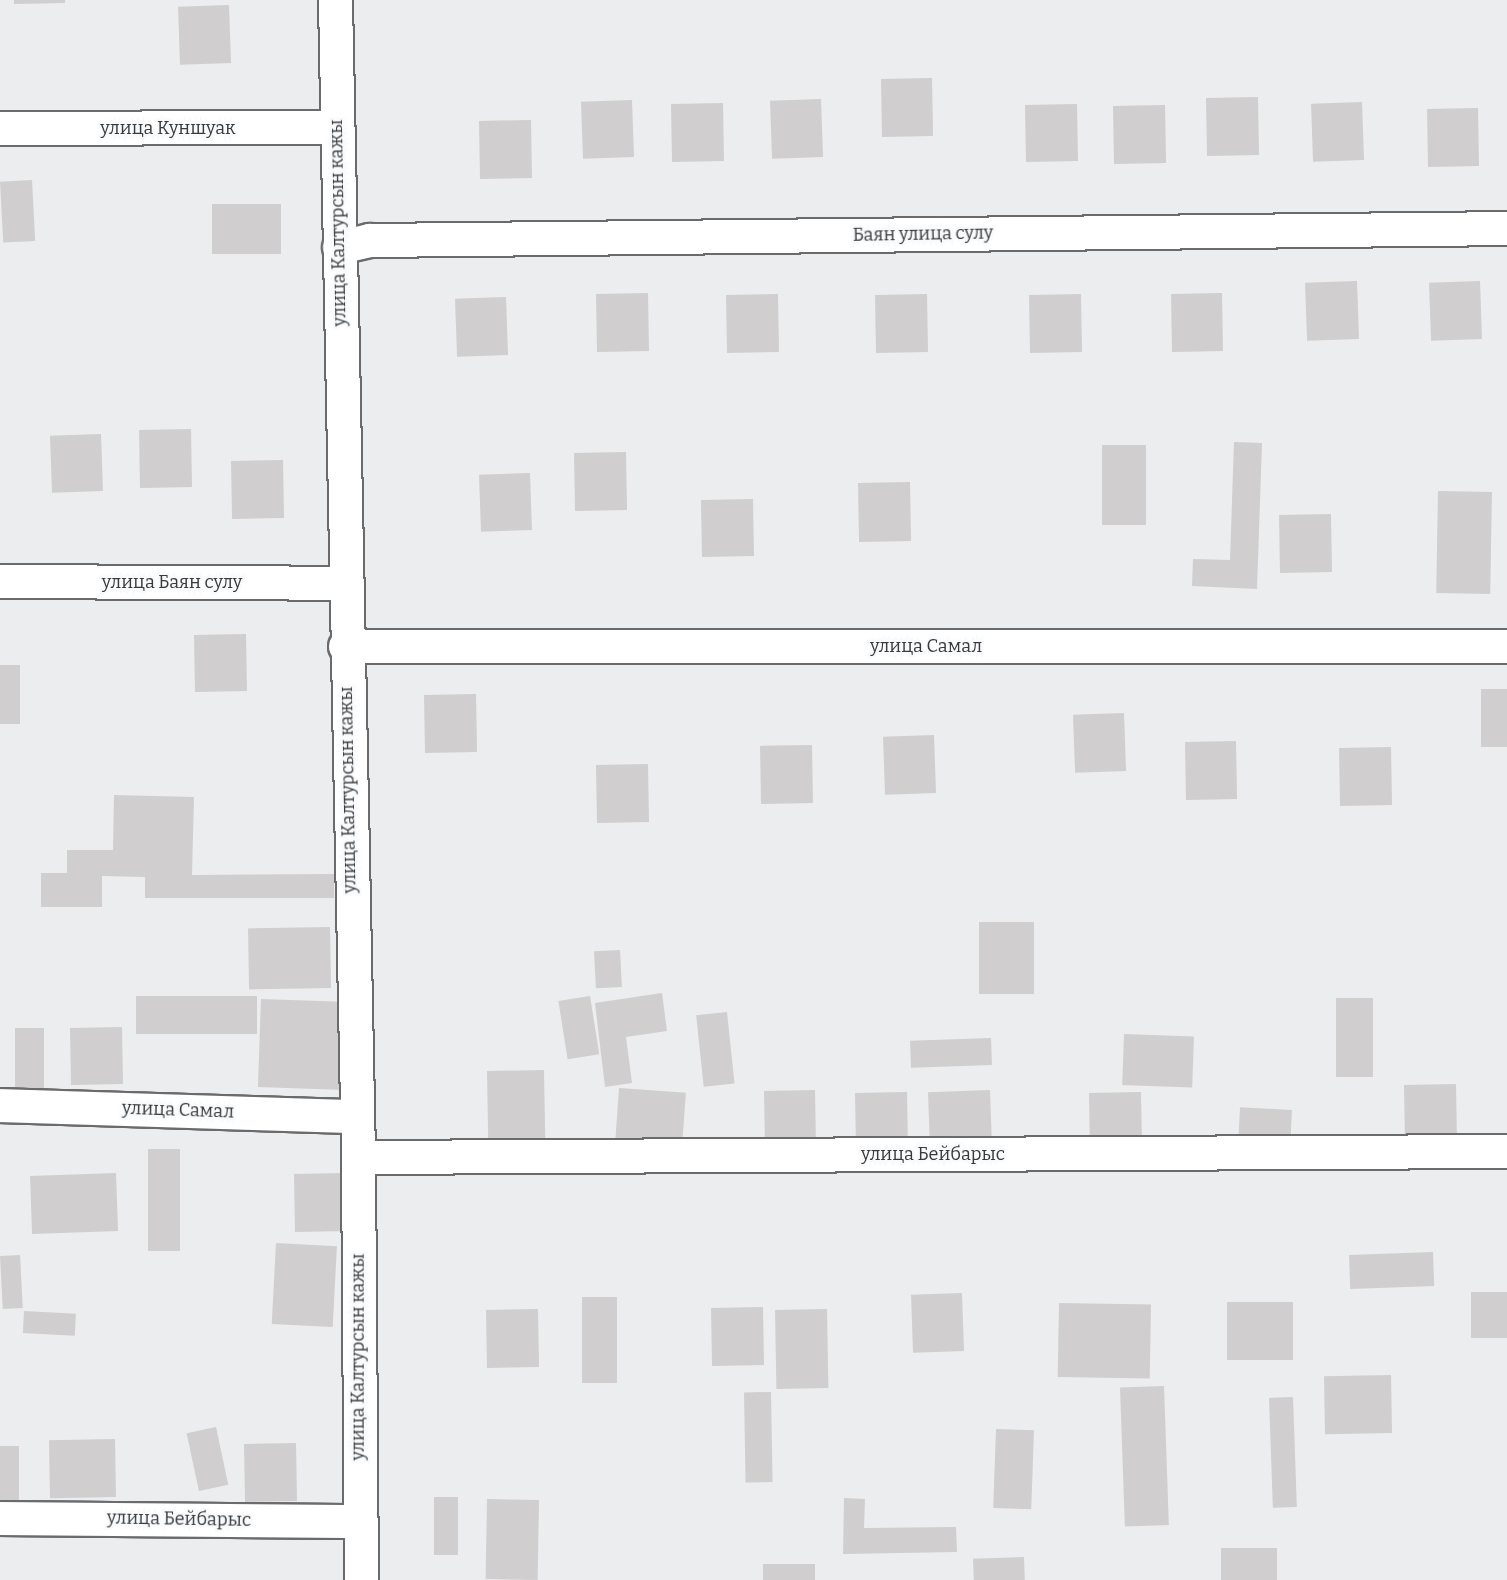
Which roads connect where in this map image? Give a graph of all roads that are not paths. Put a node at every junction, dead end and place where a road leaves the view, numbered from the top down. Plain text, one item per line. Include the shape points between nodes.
1 (335, 0) edge
2 (337, 127) junction
3 (0, 128) edge
4 (1507, 228) edge
5 (339, 247) junction
6 (0, 581) edge
7 (344, 583) junction
8 (345, 646) junction
9 (1507, 646) edge
10 (0, 1105) edge
11 (356, 1116) junction
12 (1507, 1151) edge
13 (358, 1157) junction
14 (0, 1518) edge
15 (357, 1521) junction
16 (361, 1580) edge

1 - 2 street, улица Калтурсын кажы
2 - 3 street, улица Куншуак
2 - 5 street, улица Калтурсын кажы
4 - 5 street, Баян улица сулу via 369,240
5 - 7 street, улица Калтурсын кажы
6 - 7 street, улица Баян сулу
7 - 8 street, улица Калтурсын кажы
8 - 9 street, улица Самал
8 - 11 street, улица Калтурсын кажы
10 - 11 street, улица Самал
11 - 13 street, улица Калтурсын кажы
12 - 13 street, улица Бейбарыс
13 - 15 street, улица Калтурсын кажы
14 - 15 street, улица Бейбарыс
15 - 16 street, улица Калтурсын кажы

